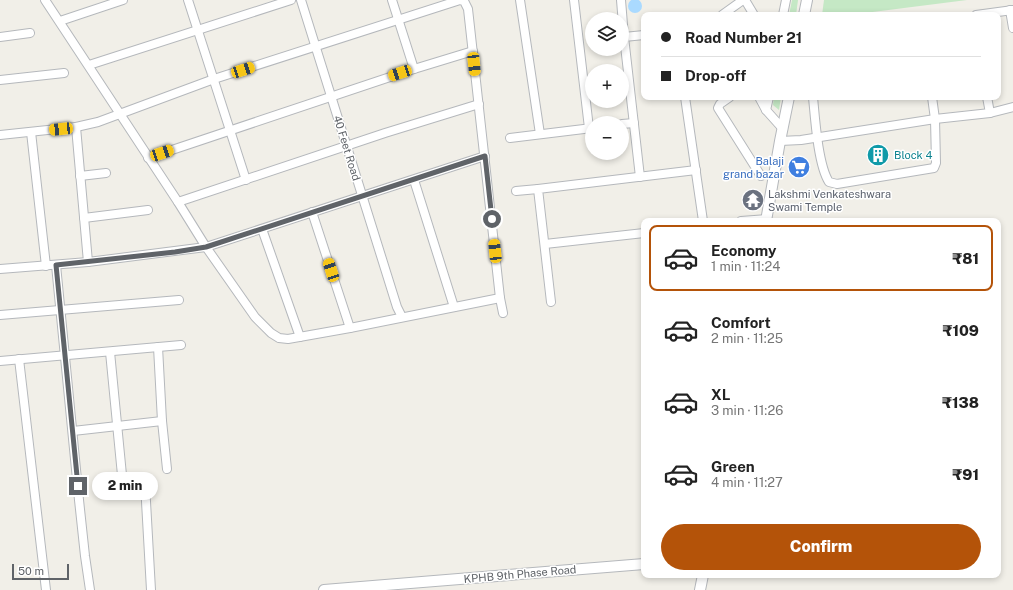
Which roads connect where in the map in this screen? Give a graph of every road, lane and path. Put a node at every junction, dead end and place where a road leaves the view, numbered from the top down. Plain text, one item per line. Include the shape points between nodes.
1 (45, 0) edge
2 (123, 0) edge
3 (188, 0) edge
4 (291, 0) edge
5 (301, 0) edge
6 (392, 0) edge
7 (520, 0) edge
8 (574, 0) edge
9 (621, 0) edge
10 (744, 0) edge
11 (786, 0) edge
12 (807, 0) edge
13 (1012, 10) edge
14 (622, 12) edge
15 (726, 12) edge
16 (752, 12) edge
17 (784, 12) edge
18 (805, 12) edge
19 (998, 12) edge
20 (398, 20) junction
21 (60, 21) junction
22 (1013, 28) edge
23 (198, 30) junction
24 (30, 33) dead end
25 (641, 35) edge
26 (0, 37) edge
27 (629, 37) edge
28 (315, 46) junction
29 (473, 51) junction
30 (626, 56) edge
31 (88, 66) junction
32 (414, 69) junction
33 (64, 74) dead end
34 (214, 79) junction
35 (0, 80) edge
36 (331, 96) junction
37 (685, 100) edge
38 (726, 100) edge
39 (761, 100) edge
40 (768, 100) edge
41 (788, 100) edge
42 (813, 100) edge
43 (932, 100) edge
44 (988, 100) edge
45 (479, 104) junction
46 (1013, 107) edge
47 (766, 110) junction
48 (990, 112) junction
49 (120, 114) junction
50 (588, 116) edge
51 (935, 119) junction
52 (629, 123) edge
53 (634, 123) junction
54 (76, 127) junction
55 (585, 129) edge
56 (783, 129) junction
57 (230, 130) junction
58 (31, 132) junction
59 (540, 134) junction
60 (0, 135) edge
61 (817, 136) junction
62 (510, 138) dead end
63 (780, 141) junction
64 (347, 146) junction
65 (485, 156) junction
66 (148, 158) junction
67 (696, 170) junction
68 (106, 173) dead end
69 (80, 176) junction
70 (761, 176) dead end
71 (640, 177) junction
72 (246, 180) junction
73 (414, 180) junction
74 (538, 189) junction
75 (516, 191) dead end
76 (362, 196) junction
77 (178, 202) junction
78 (148, 210) dead end
79 (312, 212) junction
80 (84, 218) junction
81 (704, 218) edge
82 (766, 218) edge
83 (262, 229) junction
84 (641, 233) edge
85 (545, 244) junction
86 (206, 247) junction
87 (88, 262) junction
88 (56, 265) junction
89 (46, 266) junction
90 (0, 269) edge
91 (500, 298) junction
92 (179, 300) dead end
93 (551, 302) dead end
94 (454, 307) junction
95 (60, 310) junction
96 (503, 313) dead end
97 (0, 314) edge
98 (402, 317) junction
99 (350, 328) junction
100 (300, 337) junction
101 (181, 345) dead end
102 (158, 348) junction
103 (110, 352) junction
104 (64, 355) junction
105 (19, 359) junction
106 (0, 360) edge
107 (162, 421) junction
108 (117, 426) junction
109 (73, 431) junction
110 (167, 469) dead end
111 (122, 475) dead end
112 (145, 484) dead end
113 (641, 564) edge
114 (702, 578) edge
115 (46, 590) edge
116 (90, 590) edge
117 (151, 590) edge
118 (324, 590) edge
119 (700, 590) edge

1 - 21 street
2 - 21 street
3 - 23 street
4 - 23 street
5 - 28 street, 40 Feet Road
6 - 20 street
7 - 59 street
8 - 50 street
9 - 14 street
10 - 15 street
10 - 16 street
11 - 17 street
12 - 18 street
13 - 19 street
13 - 22 street
20 - 28 street
20 - 29 street via 460,0 464,1
20 - 32 street
21 - 31 street
23 - 31 street
23 - 34 street
24 - 26 street
25 - 27 street
28 - 34 street
28 - 36 street, 40 Feet Road
29 - 32 street
29 - 45 street
30 - 53 street
31 - 49 street
32 - 36 street
33 - 35 street
34 - 49 street
34 - 57 street
36 - 57 street
36 - 64 street, 40 Feet Road
37 - 67 street
38 - 70 street via 718,108
39 - 47 street
40 - 47 street
41 - 56 street
42 - 61 street
43 - 51 street
44 - 48 street
45 - 64 street
45 - 65 street
46 - 48 street
47 - 56 street
48 - 51 street
49 - 54 street
49 - 66 street
51 - 61 street
51 - 61 street via 934,168 837,184 829,182 825,176
52 - 53 street
53 - 71 street
54 - 58 street
54 - 69 street
55 - 59 street
56 - 63 street
57 - 66 street
57 - 72 street
58 - 60 street
58 - 89 street
59 - 62 street
61 - 63 street
63 - 82 street
64 - 72 street
64 - 76 street, 40 Feet Road
65 - 73 street
65 - 91 street
66 - 77 street
67 - 71 street
67 - 81 street
68 - 69 street
69 - 80 street
71 - 74 street
72 - 77 street
73 - 76 street
73 - 94 street
74 - 75 street
74 - 85 street
76 - 79 street
76 - 98 street, 40 Feet Road
77 - 86 street
78 - 80 street
79 - 83 street
79 - 99 street
80 - 87 street
83 - 86 street
83 - 100 street
84 - 85 street
85 - 93 street
86 - 87 street
86 - 100 street via 255,317 271,333 279,338
87 - 88 street
88 - 89 street
88 - 95 street
89 - 90 street
91 - 94 street
91 - 96 street
92 - 95 street
94 - 98 street
95 - 97 street
95 - 104 street
98 - 99 street
99 - 100 street
101 - 102 street
102 - 103 street
102 - 107 street
103 - 104 street
103 - 108 street
104 - 105 street
104 - 109 street
105 - 106 street
105 - 115 street
107 - 108 street
107 - 110 street
108 - 109 street
108 - 111 street
109 - 116 street
112 - 117 street
113 - 118 street, KPHB 9th Phase Road
114 - 119 street

